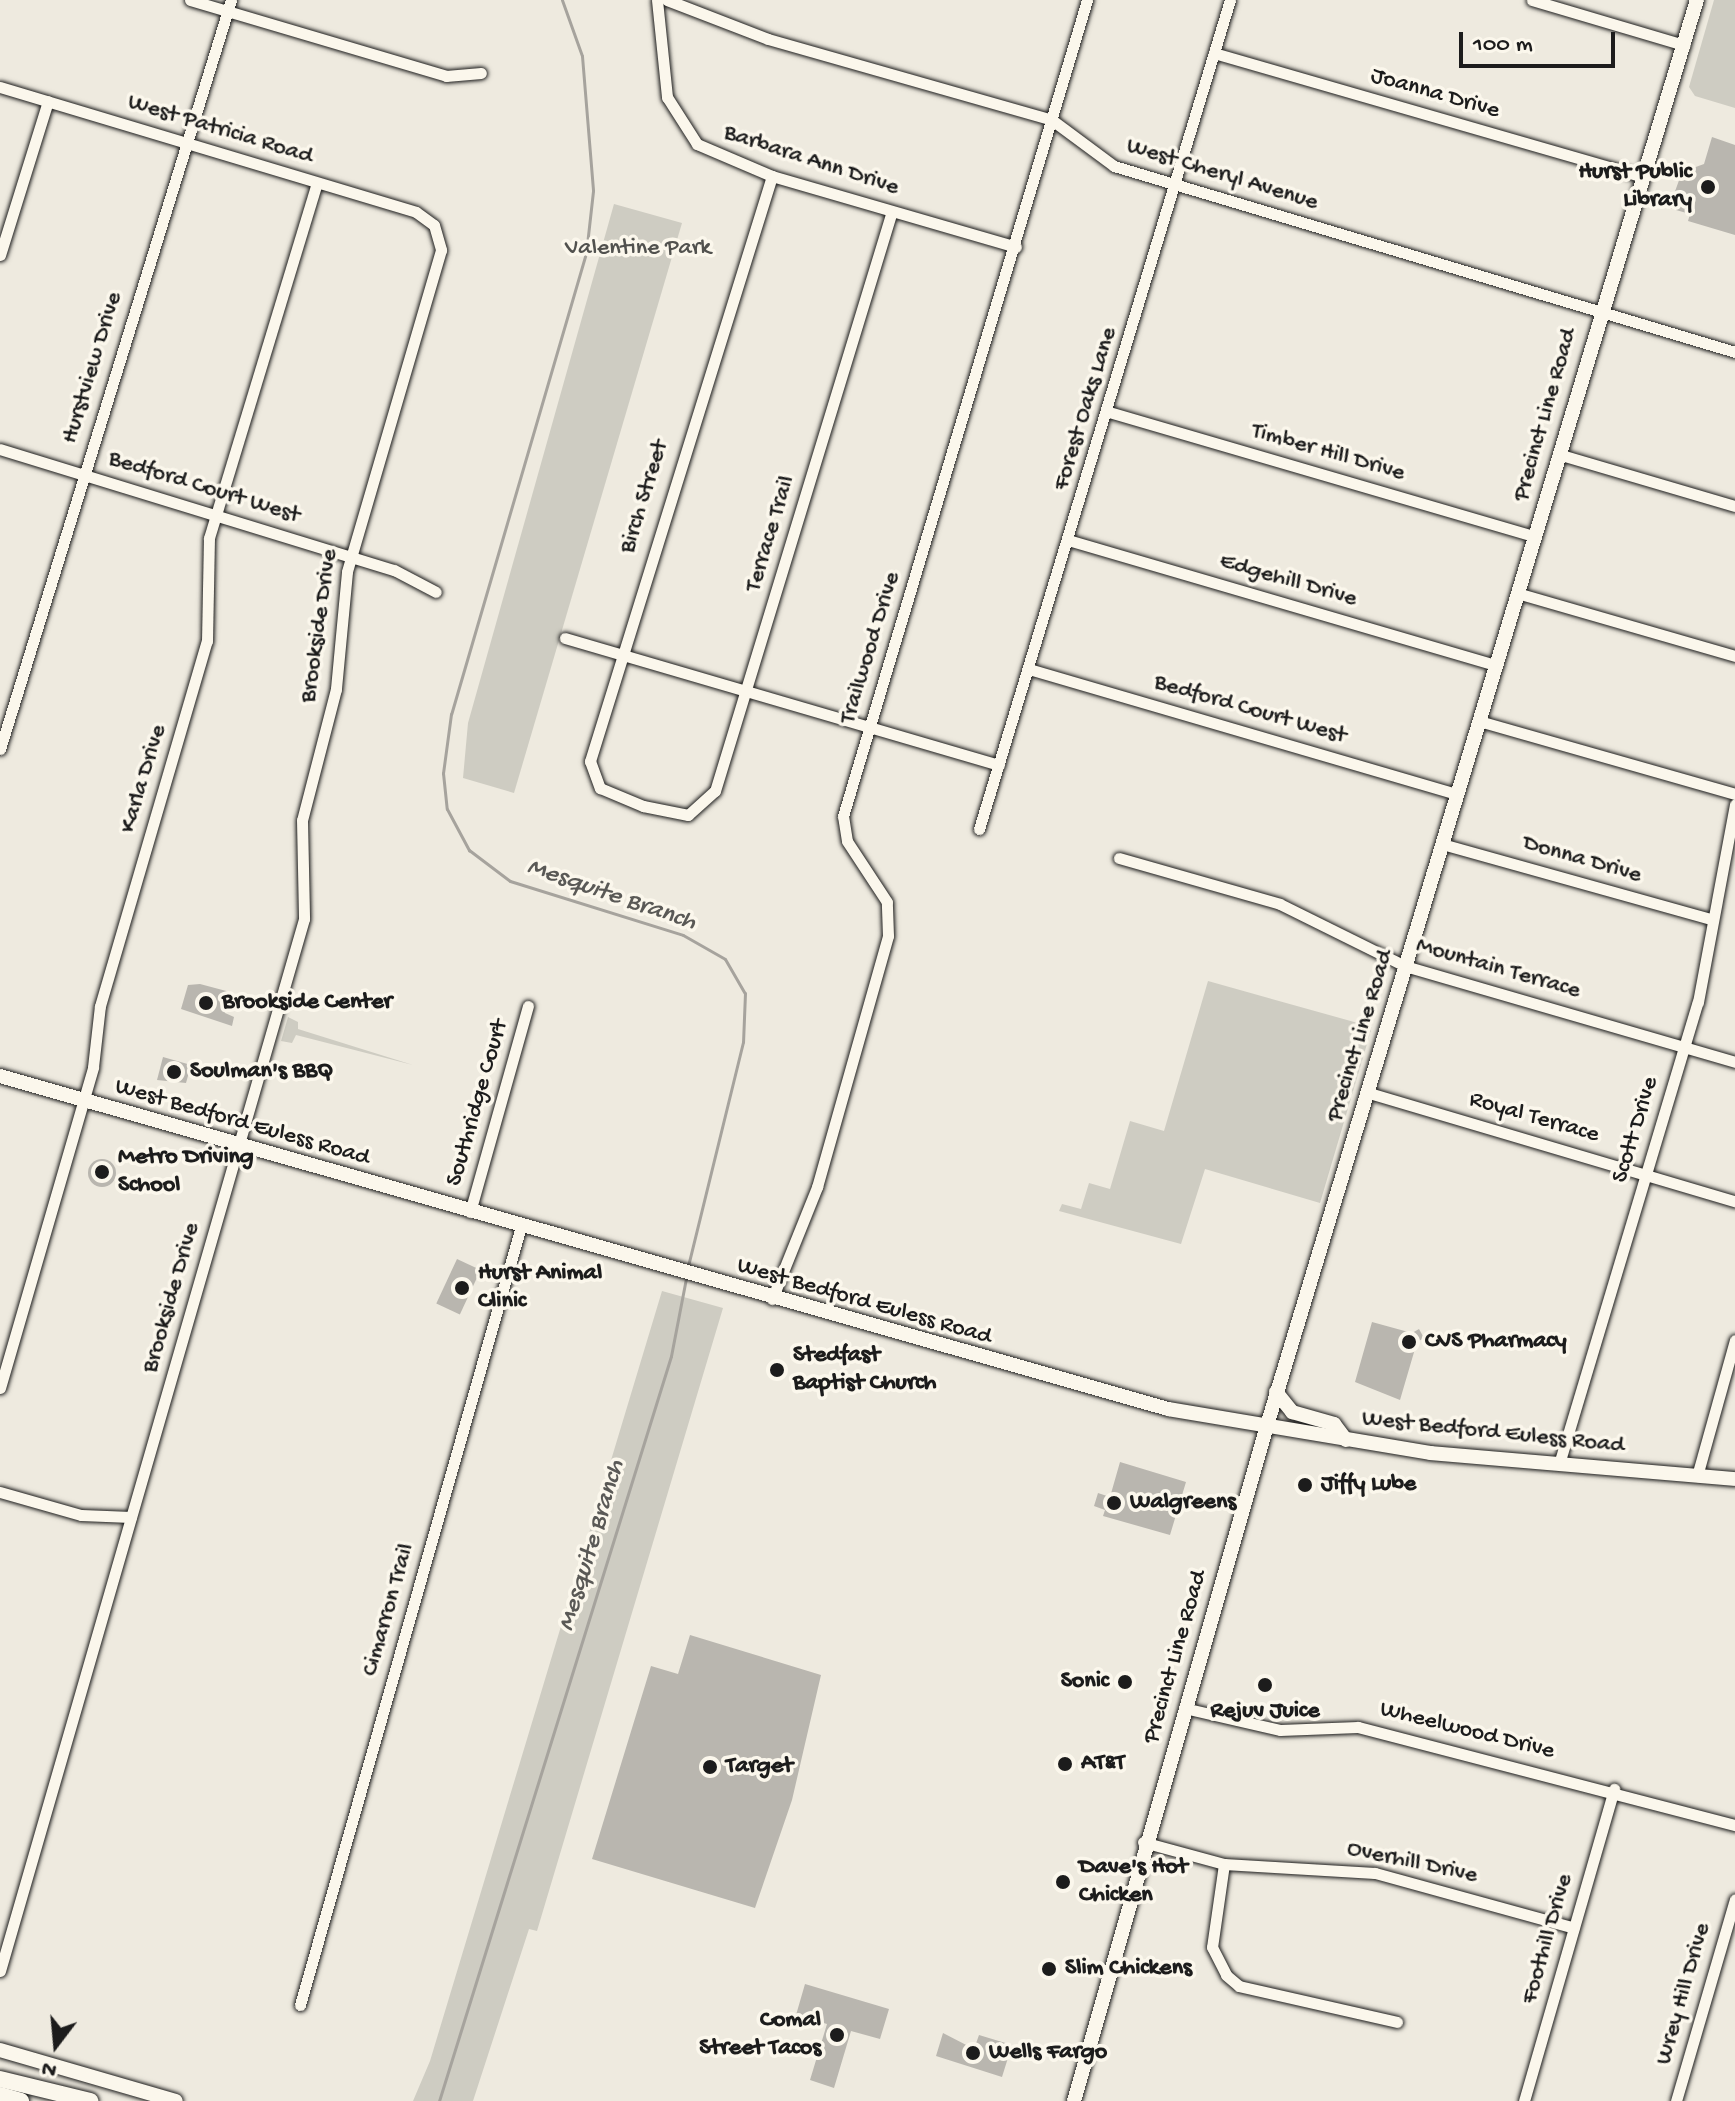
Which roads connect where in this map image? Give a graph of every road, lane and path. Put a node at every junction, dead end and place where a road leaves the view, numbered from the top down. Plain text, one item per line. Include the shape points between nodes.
1 (190, 0) edge
2 (657, 0) edge
3 (667, 0) edge
4 (1087, 0) edge
5 (1230, 0) edge
6 (1532, 0) edge
7 (1697, 0) edge
8 (228, 5) edge
9 (1684, 45) junction
10 (1214, 53) junction
11 (481, 73) dead end
12 (0, 87) edge
13 (48, 101) junction
14 (1052, 120) junction
15 (183, 143) junction
16 (772, 176) junction
17 (1644, 177) junction
18 (317, 183) junction
19 (1176, 186) junction
20 (892, 211) junction
21 (426, 217) joint
22 (3, 233) edge
23 (1016, 247) junction
24 (0, 255) edge
25 (1599, 311) junction
26 (1735, 352) edge
27 (1109, 412) junction
28 (0, 449) edge
29 (1558, 454) junction
30 (84, 474) junction
31 (1735, 506) edge
32 (216, 515) junction
33 (1534, 536) junction
34 (1068, 540) junction
35 (351, 556) junction
36 (436, 592) dead end
37 (1517, 593) junction
38 (565, 638) dead end
39 (620, 654) junction
40 (1735, 656) edge
41 (1496, 665) junction
42 (1029, 669) junction
43 (746, 690) junction
44 (1479, 721) junction
45 (870, 726) junction
46 (0, 749) edge
47 (999, 765) junction
48 (1457, 794) junction
49 (1735, 794) edge
50 (1735, 804) edge
51 (643, 806) joint
52 (979, 829) dead end
53 (1442, 844) junction
54 (1119, 858) dead end
55 (1710, 919) junction
56 (1405, 966) junction
57 (528, 1006) dead end
58 (1685, 1047) junction
59 (1735, 1062) edge
60 (0, 1076) edge
61 (1366, 1092) junction
62 (83, 1100) junction
63 (239, 1145) junction
64 (1646, 1175) junction
65 (1735, 1201) edge
66 (470, 1212) junction
67 (521, 1226) junction
68 (772, 1299) junction
69 (1735, 1340) edge
70 (0, 1388) edge
71 (1276, 1392) junction
72 (1266, 1429) junction
73 (1346, 1440) junction
74 (1559, 1464) junction
75 (1697, 1476) junction
76 (1735, 1479) edge
77 (0, 1492) edge
78 (131, 1517) junction
79 (1184, 1708) junction
80 (1614, 1789) junction
81 (1735, 1825) edge
82 (1143, 1842) junction
83 (1224, 1864) junction
84 (1735, 1899) edge
85 (1574, 1928) junction
86 (0, 1971) edge
87 (300, 2005) dead end
88 (1397, 2022) dead end
89 (0, 2050) edge
90 (0, 2079) edge
91 (1074, 2094) edge
92 (0, 2095) edge
93 (21, 2101) edge
94 (90, 2101) edge
95 (176, 2101) edge
96 (1066, 2101) edge
97 (1524, 2101) edge
98 (1676, 2101) edge

1 - 8 street
2 - 16 street, Barbara Ann Drive via 663,71 674,116 709,152
3 - 14 street, West Cheryl Avenue via 768,39
4 - 14 street, Trailwood Drive
5 - 10 street, Forest Oaks Lane
6 - 9 street
7 - 9 main road, Precinct Line Road
8 - 11 street via 446,76
8 - 15 street, Hurstview Drive
9 - 17 main road, Precinct Line Road
10 - 17 street, Joanna Drive
10 - 19 street, Forest Oaks Lane
12 - 13 street, West Patricia Road
13 - 15 street, West Patricia Road
13 - 22 street
14 - 19 street, West Cheryl Avenue via 1079,135 1100,161
14 - 23 street, Trailwood Drive
15 - 18 street, West Patricia Road
15 - 30 street, Hurstview Drive
16 - 20 street, Barbara Ann Drive
16 - 39 street, Birch Street
17 - 25 main road, Precinct Line Road
18 - 21 street, West Patricia Road
18 - 32 street, Karla Drive
19 - 25 street, West Cheryl Avenue
19 - 27 street, Forest Oaks Lane
20 - 23 street, Barbara Ann Drive
20 - 43 street, Terrace Trail
21 - 35 street, Brookside Drive via 441,250
22 - 24 street
23 - 45 street, Trailwood Drive
25 - 26 street, West Cheryl Avenue
25 - 29 main road, Precinct Line Road
27 - 33 street, Timber Hill Drive
27 - 34 street, Forest Oaks Lane
28 - 30 street, Bedford Court West
29 - 31 street
29 - 33 main road, Precinct Line Road
30 - 32 street, Bedford Court West
30 - 46 street, Hurstview Drive
32 - 35 street, Bedford Court West
32 - 62 street, Karla Drive via 207,556 207,641 100,1006
33 - 37 main road, Precinct Line Road
34 - 41 street, Edgehill Drive
34 - 42 street, Forest Oaks Lane
35 - 36 street, Bedford Court West via 418,579
35 - 63 street, Brookside Drive via 336,689 302,820 304,919
37 - 40 street
37 - 41 main road, Precinct Line Road
38 - 39 street
39 - 43 street
39 - 51 street, Birch Street via 591,775 600,788
41 - 44 main road, Precinct Line Road
42 - 47 street, Forest Oaks Lane
42 - 48 street, Bedford Court West
43 - 45 street
43 - 51 street, Terrace Trail via 715,791 703,807 688,815
44 - 48 main road, Precinct Line Road
44 - 49 street
45 - 47 street
45 - 68 street, Trailwood Drive via 842,828 887,902 888,936 817,1187
47 - 52 street, Forest Oaks Lane
48 - 53 main road, Precinct Line Road
50 - 55 street, Scott Drive
53 - 55 street, Donna Drive
53 - 56 main road, Precinct Line Road
54 - 56 street, Mountain Terrace via 1280,904
55 - 58 street, Scott Drive
56 - 58 street, Mountain Terrace
56 - 61 main road, Precinct Line Road
57 - 66 street, Southridge Court
58 - 59 street, Mountain Terrace
58 - 64 street, Scott Drive
60 - 62 main road, West Bedford Euless Road
61 - 64 street, Royal Terrace
61 - 71 main road, Precinct Line Road
62 - 63 main road, West Bedford Euless Road
62 - 70 street, Karla Drive
63 - 66 main road, West Bedford Euless Road
63 - 78 street, Brookside Drive
64 - 65 street, Royal Terrace
64 - 74 street, Scott Drive
66 - 67 main road, West Bedford Euless Road
67 - 68 main road, West Bedford Euless Road
67 - 87 street, Cimarron Trail
68 - 72 main road, West Bedford Euless Road via 1109,1395
69 - 75 street
71 - 72 main road, Precinct Line Road
71 - 73 main road via 1292,1412 1334,1424
72 - 73 main road, West Bedford Euless Road
72 - 79 main road, Precinct Line Road
73 - 74 main road, West Bedford Euless Road
74 - 75 main road, West Bedford Euless Road
75 - 76 main road, West Bedford Euless Road
77 - 78 street via 81,1515
78 - 86 street, Brookside Drive
79 - 80 street, Wheelwood Drive via 1280,1730 1358,1727
79 - 82 main road, Precinct Line Road
80 - 81 street, Wheelwood Drive
80 - 85 street, Foothill Drive
82 - 83 street, Overhill Drive
82 - 91 main road, Precinct Line Road
83 - 85 street, Overhill Drive via 1375,1873
83 - 88 street via 1212,1947 1226,1975 1239,1986
84 - 98 street, Wrey Hill Drive
85 - 97 street, Foothill Drive
89 - 95 main road
90 - 94 highway
91 - 96 main road, Precinct Line Road
92 - 93 highway

